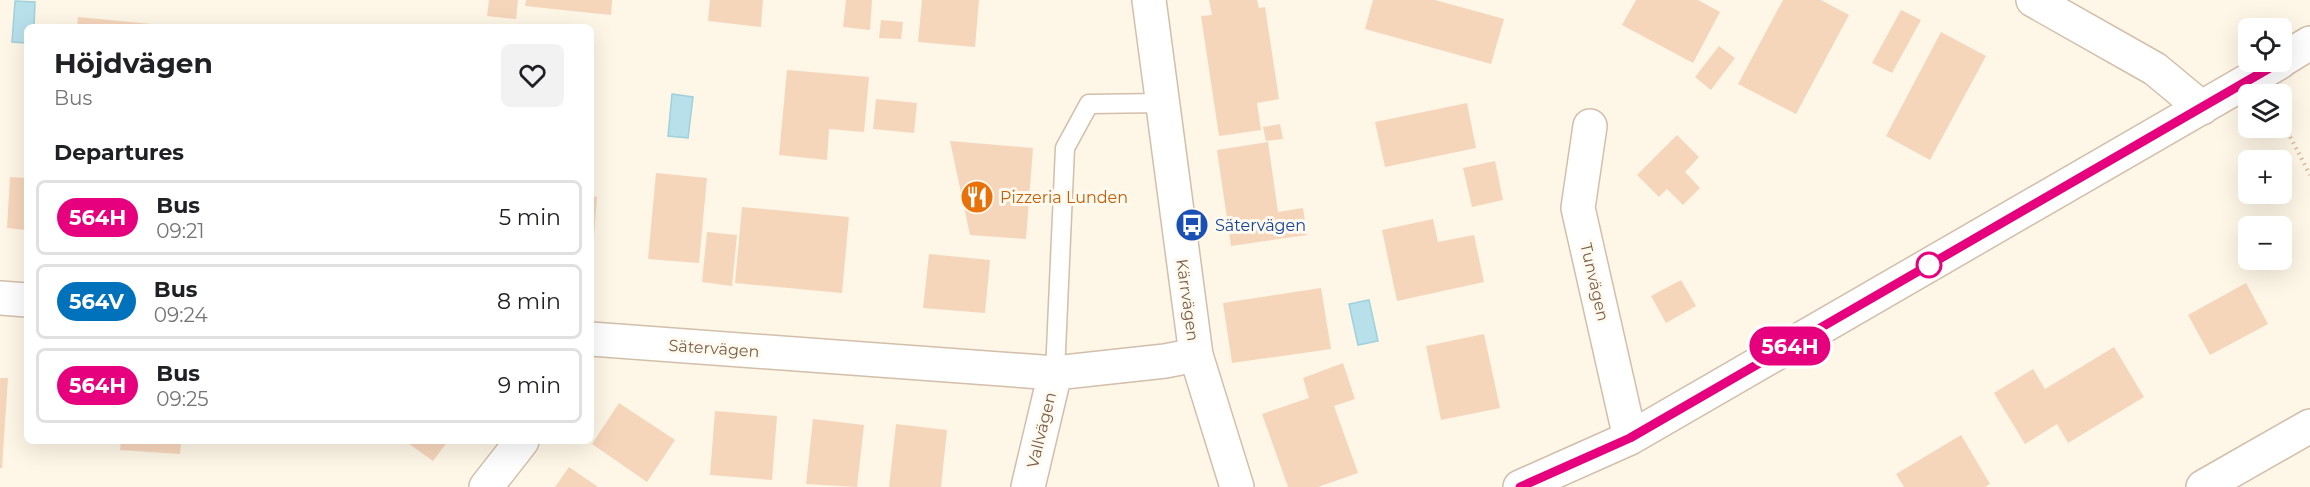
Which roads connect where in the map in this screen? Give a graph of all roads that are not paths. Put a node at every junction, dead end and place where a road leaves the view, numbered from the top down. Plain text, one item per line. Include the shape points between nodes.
1 (1149, 0) edge
2 (2033, 0) edge
3 (2310, 44) edge
4 (2292, 55) edge
5 (2263, 72) edge
6 (1162, 103) junction
7 (2202, 108) junction
8 (1590, 126) dead end
9 (0, 298) edge
10 (24, 300) edge
11 (595, 345) edge
12 (1196, 355) junction
13 (1055, 373) junction
14 (2310, 426) edge
15 (1630, 438) junction
16 (520, 444) edge
17 (486, 487) edge
18 (1028, 487) edge
19 (1237, 487) edge
20 (1520, 487) edge
21 (2203, 487) edge

1 - 6 street, Kärrvägen
2 - 7 street via 2155,69
3 - 4 street
5 - 7 street
6 - 12 street, Kärrvägen
6 - 13 lane via 1089,104 1065,148
7 - 15 street
8 - 15 street, Tunvägen via 1578,208
9 - 10 street
11 - 13 street, Sätervägen
12 - 13 street, Sätervägen
12 - 19 street, Kärrvägen
13 - 18 street, Vallvägen
14 - 21 street
15 - 20 street
16 - 17 street

